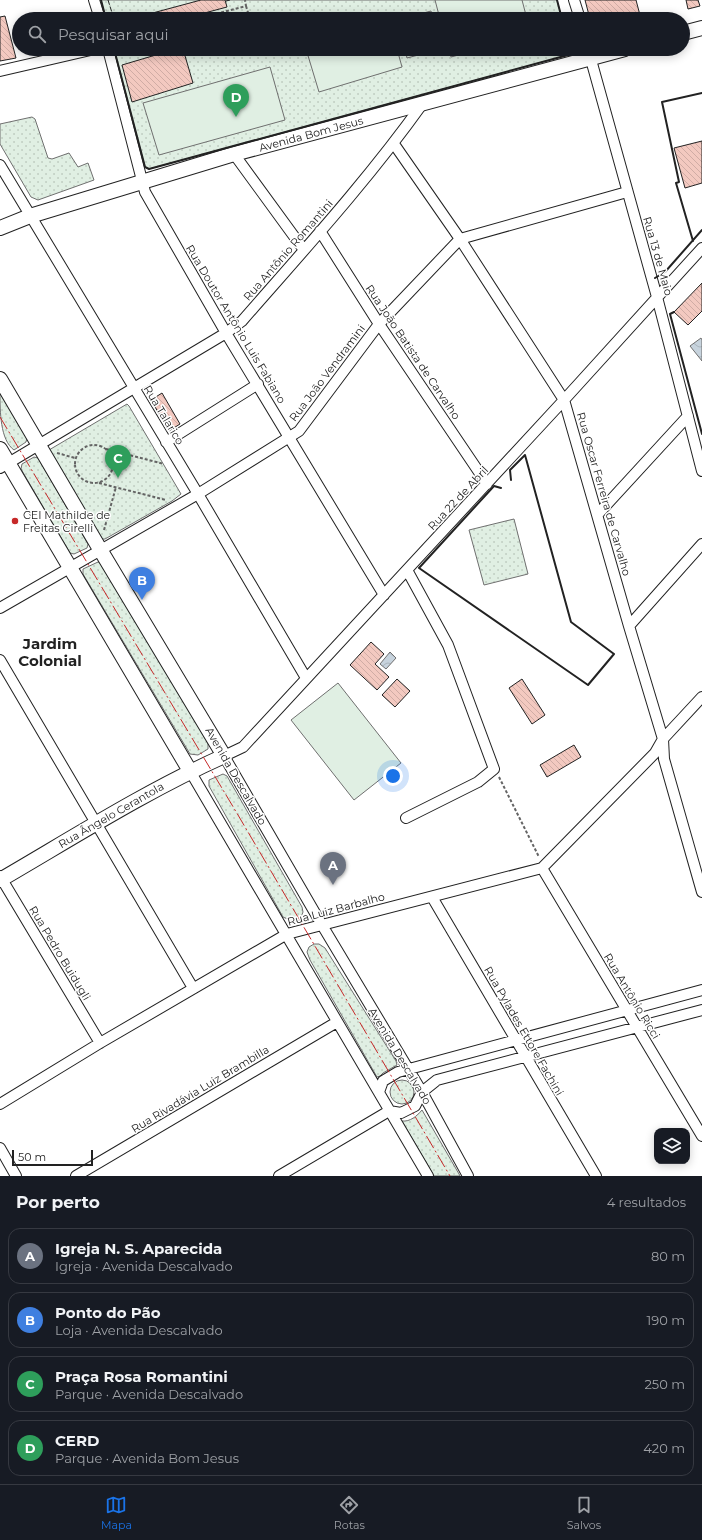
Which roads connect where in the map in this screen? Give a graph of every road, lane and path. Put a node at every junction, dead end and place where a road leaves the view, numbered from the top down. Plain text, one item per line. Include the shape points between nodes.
1 (94, 0) edge
2 (245, 0) edge
3 (574, 0) edge
4 (246, 6) junction
5 (98, 12) edge
6 (223, 12) edge
7 (248, 12) edge
8 (578, 12) edge
9 (702, 28) edge
10 (690, 31) edge
11 (65, 56) edge
12 (110, 56) edge
13 (583, 56) edge
14 (591, 56) edge
15 (0, 71) edge
16 (423, 104) junction
17 (394, 144) junction
18 (234, 154) junction
19 (0, 165) edge
20 (142, 181) junction
21 (627, 192) junction
22 (30, 216) junction
23 (0, 228) edge
24 (320, 231) junction
25 (460, 239) junction
26 (702, 248) edge
27 (304, 250) junction
28 (657, 297) junction
29 (379, 324) junction
30 (226, 333) junction
31 (0, 379) edge
32 (258, 384) junction
33 (134, 388) junction
34 (564, 400) junction
35 (688, 416) junction
36 (289, 437) junction
37 (166, 442) junction
38 (39, 445) junction
39 (0, 449) edge
40 (105, 449) junction
41 (56, 452) dead end
42 (75, 458) junction
43 (164, 464) dead end
44 (4, 466) edge
45 (702, 471) edge
46 (98, 483) junction
47 (487, 484) junction
48 (116, 487) junction
49 (198, 494) junction
50 (172, 501) dead end
51 (598, 514) junction
52 (103, 532) dead end
53 (702, 544) edge
54 (101, 551) junction
55 (70, 568) junction
56 (407, 570) junction
57 (384, 595) junction
58 (0, 608) edge
59 (629, 626) junction
60 (0, 660) edge
61 (306, 678) junction
62 (702, 697) edge
63 (663, 739) junction
64 (224, 756) junction
65 (494, 769) junction
66 (190, 771) junction
67 (406, 818) dead end
68 (96, 823) junction
69 (542, 868) junction
70 (1, 878) edge
71 (702, 892) edge
72 (432, 897) junction
73 (322, 925) junction
74 (287, 934) junction
75 (193, 988) junction
76 (702, 990) edge
77 (702, 1010) edge
78 (627, 1011) junction
79 (337, 1022) junction
80 (638, 1028) junction
81 (515, 1040) junction
82 (100, 1043) junction
83 (525, 1056) junction
84 (409, 1070) junction
85 (379, 1092) junction
86 (422, 1092) junction
87 (0, 1104) edge
88 (390, 1111) junction
89 (702, 1136) edge
90 (0, 1148) edge
91 (16, 1176) edge
92 (76, 1176) edge
93 (279, 1176) edge
94 (428, 1176) edge
95 (468, 1176) edge
96 (596, 1176) edge

1 - 5 street
2 - 4 path
3 - 8 street
4 - 6 path
4 - 7 path
9 - 10 street
11 - 15 street
12 - 20 street, Rua Doutor Antônio Luis Fabiano
13 - 16 street, Avenida Bom Jesus
14 - 21 street, Rua 13 de Maio
16 - 17 street, Rua Antônio Romantini
16 - 18 street, Avenida Bom Jesus
17 - 24 street, Rua Antônio Romantini
17 - 25 street, Rua Oscar Ferreira de Carvalho
18 - 20 street, Avenida Bom Jesus
18 - 27 street
19 - 22 street, Rua Talarico
20 - 22 street, Avenida Bom Jesus
20 - 30 street, Rua Doutor Antônio Luis Fabiano via 145,192
21 - 25 street
21 - 28 street, Rua 13 de Maio
22 - 23 street, Avenida Bom Jesus
22 - 33 street, Rua Talarico
24 - 27 street, Rua Antônio Romantini
24 - 29 street, Rua João Batista de Carvalho
25 - 29 street, Rua João Vendramini
25 - 34 street, Rua Oscar Ferreira de Carvalho
26 - 28 street, Rua 22 de Abril
27 - 30 street, Rua Antônio Romantini via 242,321
28 - 34 street, Rua 22 de Abril
28 - 35 street, Rua 13 de Maio
29 - 36 street, Rua João Vendramini via 299,431
29 - 47 street, Rua João Batista de Carvalho
30 - 32 street, Rua Doutor Antônio Luis Fabiano
30 - 33 street, Rua Antônio Romantini
31 - 38 street, Avenida Descalvado
32 - 36 street, Rua Doutor Antônio Luis Fabiano
32 - 37 street
33 - 37 street, Rua Talarico
33 - 38 street, Rua Antônio Romantini
34 - 47 street, Rua 22 de Abril
34 - 51 street, Rua Oscar Ferreira de Carvalho
35 - 45 street, Rua 13 de Maio
35 - 51 street
36 - 49 street, Rua João Vendramini
36 - 57 street, Rua Doutor Antônio Luis Fabiano
37 - 49 street, Rua Talarico
38 - 44 street, Rua Antônio Romantini
38 - 54 street, Avenida Descalvado
39 - 44 street
40 - 42 path via 100,446 88,446
40 - 43 path
40 - 46 path via 113,465 108,476
41 - 42 path
42 - 46 path via 76,471 80,477 85,481
44 - 55 street
46 - 48 path
47 - 56 street, Rua 22 de Abril
48 - 50 path
48 - 52 path
49 - 54 street, Rua João Vendramini
49 - 61 street, Rua Talarico
51 - 59 street, Rua Oscar Ferreira de Carvalho
53 - 59 street
54 - 55 street, Rua João Vendramini
54 - 64 street, Avenida Descalvado
55 - 58 street, Rua João Vendramini
55 - 66 street
56 - 57 street, Rua 22 de Abril
56 - 65 street via 448,645
57 - 61 street, Rua 22 de Abril
59 - 63 street, Rua Oscar Ferreira de Carvalho
60 - 68 street
61 - 64 street, Rua 22 de Abril via 243,747
62 - 63 street
63 - 69 street via 655,753
63 - 71 street, Rua Oscar Ferreira de Carvalho via 664,759
64 - 66 street, Rua Ângelo Cerantola
64 - 73 street, Avenida Descalvado
65 - 67 street via 478,782
65 - 69 path via 539,856
66 - 68 street, Rua Ângelo Cerantola
66 - 74 street
68 - 70 street, Rua Ângelo Cerantola
68 - 75 street
69 - 72 street, Rua Luiz Barbalho
69 - 78 street, Rua Antônio Ricci
70 - 82 street, Rua Pedro Buidugli
72 - 73 street, Rua Luiz Barbalho
72 - 81 street, Rua Pylades Ettore Fachini
73 - 74 street, Rua Luiz Barbalho
73 - 84 street, Avenida Descalvado
74 - 75 street, Rua Luiz Barbalho
74 - 79 street
75 - 82 street, Rua Luiz Barbalho
76 - 78 street
77 - 80 street
78 - 80 street, Rua Antônio Ricci
78 - 81 street
79 - 85 street
79 - 92 street, Rua Rivadávia Luiz Brambilla
80 - 83 street
80 - 89 street, Rua Antônio Ricci
81 - 83 street, Rua Pylades Ettore Fachini
81 - 84 street
82 - 87 street, Rua Luiz Barbalho
83 - 86 street via 437,1080
83 - 96 street, Rua Pylades Ettore Fachini
84 - 85 street via 398,1072 383,1081
84 - 86 street, Avenida Descalvado
85 - 88 street
86 - 88 street via 415,1106 401,1113
86 - 95 street, Avenida Descalvado
88 - 93 street
88 - 94 street
90 - 91 street

